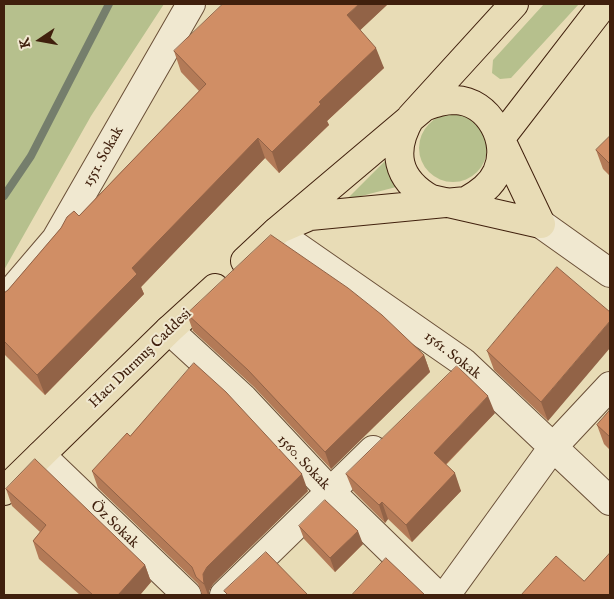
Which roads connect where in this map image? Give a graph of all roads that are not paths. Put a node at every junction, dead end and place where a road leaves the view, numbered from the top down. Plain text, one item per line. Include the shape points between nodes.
1 (191, 4) edge
2 (514, 4) edge
3 (604, 4) edge
4 (412, 118) junction
5 (500, 139) junction
6 (444, 203) junction
7 (541, 224) junction
8 (278, 231) junction
9 (610, 272) edge
10 (4, 300) edge
11 (169, 330) junction
12 (464, 362) junction
13 (442, 382) edge
14 (610, 386) edge
15 (394, 430) edge
16 (554, 447) junction
17 (41, 455) junction
18 (4, 491) edge
19 (331, 492) junction
20 (610, 501) edge
21 (187, 595) edge
22 (224, 595) edge
23 (437, 595) edge
24 (446, 595) edge

1 - 10 street, 1551. Sokak via 56,239
2 - 4 main road, Hacı Durmuş Caddesi
3 - 5 main road
4 - 5 main road, Hacı Durmuş Caddesi via 424,107 456,100 472,105 486,115
4 - 6 main road, Hacı Durmuş Caddesi via 403,132 399,148 400,165 420,193
4 - 8 main road, Hacı Durmuş Caddesi
5 - 6 main road, Hacı Durmuş Caddesi via 501,158 489,185 466,200
5 - 7 main road
6 - 7 main road
6 - 8 main road, Hacı Durmuş Caddesi via 310,216
7 - 9 street
8 - 11 main road, Hacı Durmuş Caddesi
8 - 12 street, 1561. Sokak
11 - 17 main road, Hacı Durmuş Caddesi
11 - 19 street, 1560. Sokak via 243,398
12 - 13 street
12 - 16 street, 1561. Sokak
14 - 16 street
15 - 19 street
16 - 20 street, 1561. Sokak
16 - 24 street
17 - 18 main road, Hacı Durmuş Caddesi
17 - 21 street, Öz Sokak
19 - 22 street
19 - 23 street, 1560. Sokak

